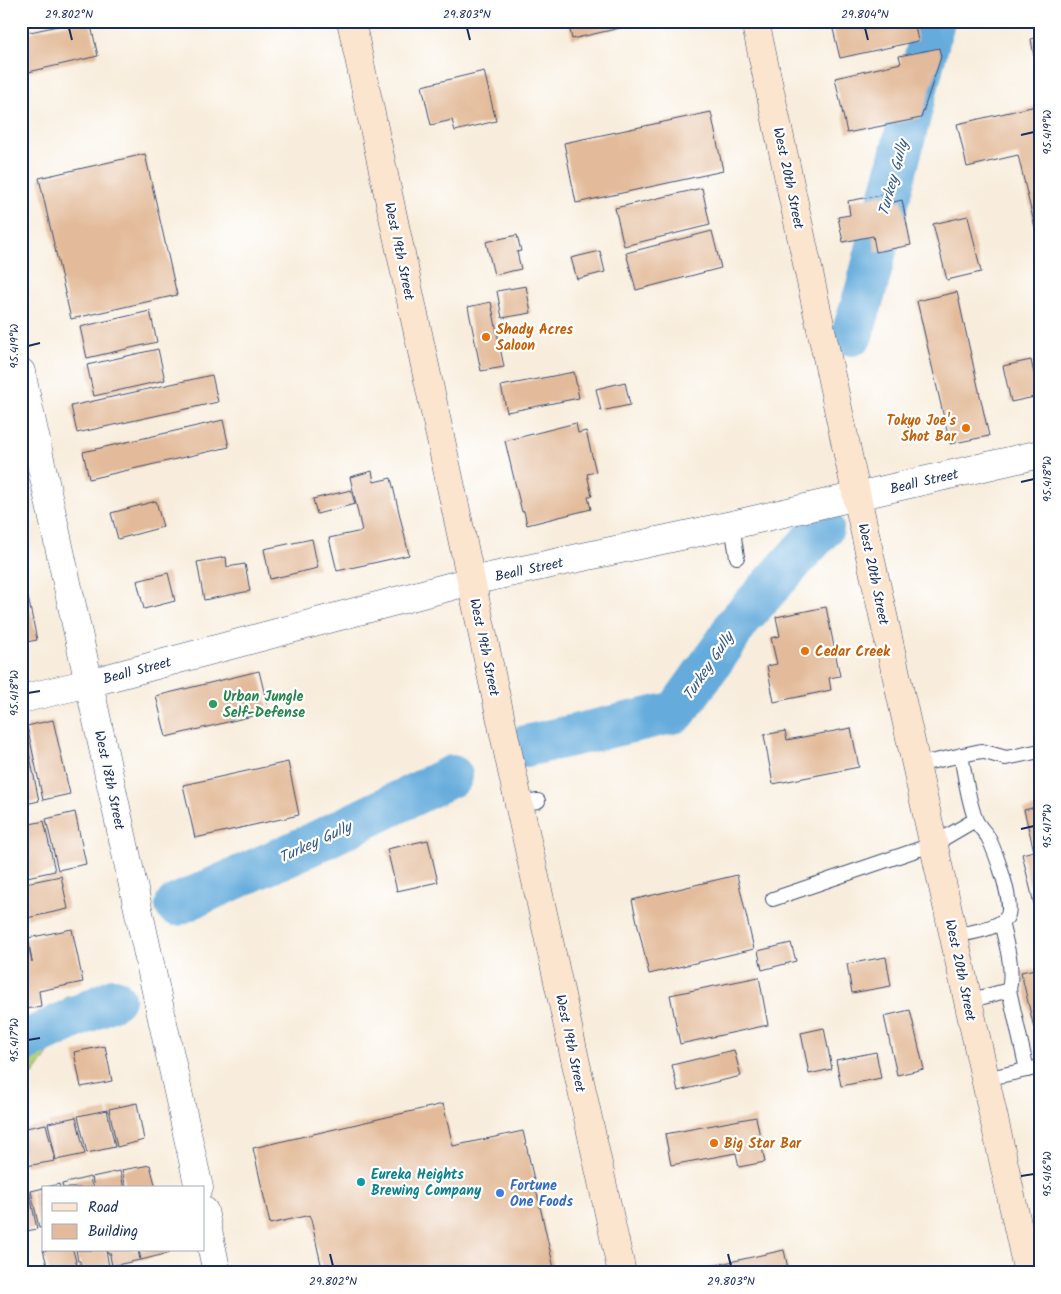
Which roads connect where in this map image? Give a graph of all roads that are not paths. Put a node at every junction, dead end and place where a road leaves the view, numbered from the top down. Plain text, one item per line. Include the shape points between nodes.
1 (351, 21) edge
2 (755, 21) edge
3 (21, 372) edge
4 (1040, 454) edge
5 (857, 497) junction
6 (732, 525) junction
7 (737, 557) dead end
8 (471, 581) junction
9 (89, 683) junction
10 (21, 698) edge
11 (1040, 751) edge
12 (961, 755) junction
13 (916, 765) junction
14 (975, 820) junction
15 (934, 844) junction
16 (773, 900) dead end
17 (1001, 922) junction
18 (954, 936) junction
19 (1009, 990) junction
20 (968, 1001) junction
21 (1033, 1068) edge
22 (985, 1079) junction
23 (199, 1186) edge
24 (205, 1216) edge
25 (217, 1273) edge
26 (622, 1273) edge
27 (1028, 1273) edge

1 - 8 main road, West 19th Street
2 - 5 main road, West 20th Street
3 - 9 street, West 18th Street
4 - 5 street, Beall Street
5 - 6 street, Beall Street
5 - 13 main road, West 20th Street
6 - 7 lane
6 - 8 street, Beall Street
8 - 9 street, Beall Street
8 - 26 main road, West 19th Street via 528,802
9 - 10 street, Beall Street
9 - 23 street, West 18th Street
11 - 12 lane via 1006,758 981,751
12 - 13 lane
12 - 14 lane
13 - 15 main road, West 20th Street
14 - 15 lane
14 - 17 lane via 987,836 1000,866 1010,906
15 - 16 lane
15 - 18 main road, West 20th Street
17 - 18 lane
17 - 19 lane via 1010,959 1012,976
18 - 20 main road, West 20th Street
19 - 20 lane
19 - 21 lane
20 - 22 main road, West 20th Street
21 - 22 lane
22 - 27 main road, West 20th Street
24 - 25 street

